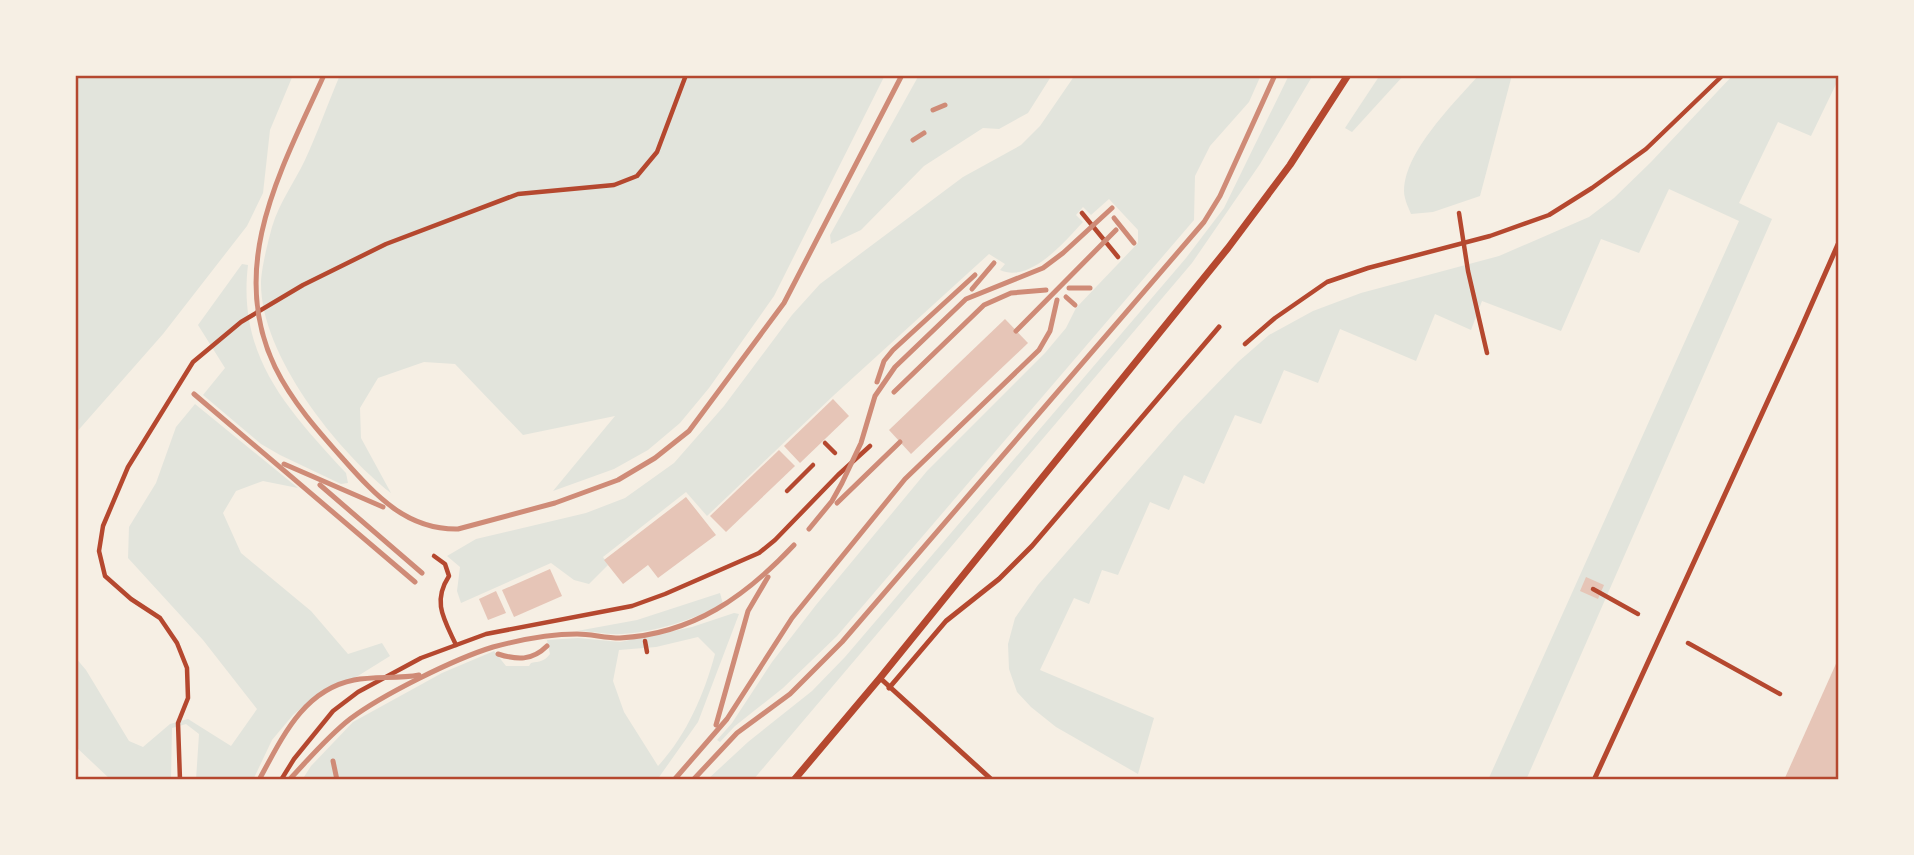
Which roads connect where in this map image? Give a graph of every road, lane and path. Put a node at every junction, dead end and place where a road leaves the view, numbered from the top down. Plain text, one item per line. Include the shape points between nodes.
1 (686, 75) edge
2 (1348, 75) edge
3 (1723, 75) edge
4 (1082, 213) dead end
5 (1460, 214) dead end
6 (1464, 242) junction
7 (1839, 242) edge
8 (1118, 257) dead end
9 (1219, 327) dead end
10 (1238, 350) dead end
11 (1487, 353) dead end
12 (825, 443) dead end
13 (870, 446) dead end
14 (835, 453) dead end
15 (813, 465) dead end
16 (793, 471) dead end
17 (800, 477) junction
18 (787, 491) dead end
19 (434, 556) dead end
20 (645, 641) dead end
21 (456, 645) junction
22 (647, 652) dead end
23 (880, 678) junction
24 (889, 688) junction
25 (991, 779) edge
26 (180, 780) edge
27 (281, 780) edge
28 (794, 780) edge
29 (998, 780) edge
30 (1594, 780) edge

1 - 26 path via 657,152 637,176 614,186 518,194 386,244 282,297 241,322 192,362 128,467 103,526 99,551 105,576 160,618 187,668 188,698 178,723
2 - 23 street via 1290,165 1228,248
3 - 6 path via 1646,149 1592,188 1549,215
4 - 8 path
5 - 6 path
6 - 10 path via 1327,282
6 - 11 path
7 - 30 lane
9 - 24 lane via 1032,546 946,621
12 - 14 path
13 - 21 path via 759,553 632,606 486,634
15 - 17 path
16 - 17 path
17 - 18 path
19 - 21 path via 445,564 449,576 439,598
20 - 22 path
21 - 27 path via 358,692 333,711
23 - 24 lane
23 - 28 street
24 - 25 lane
25 - 29 lane

